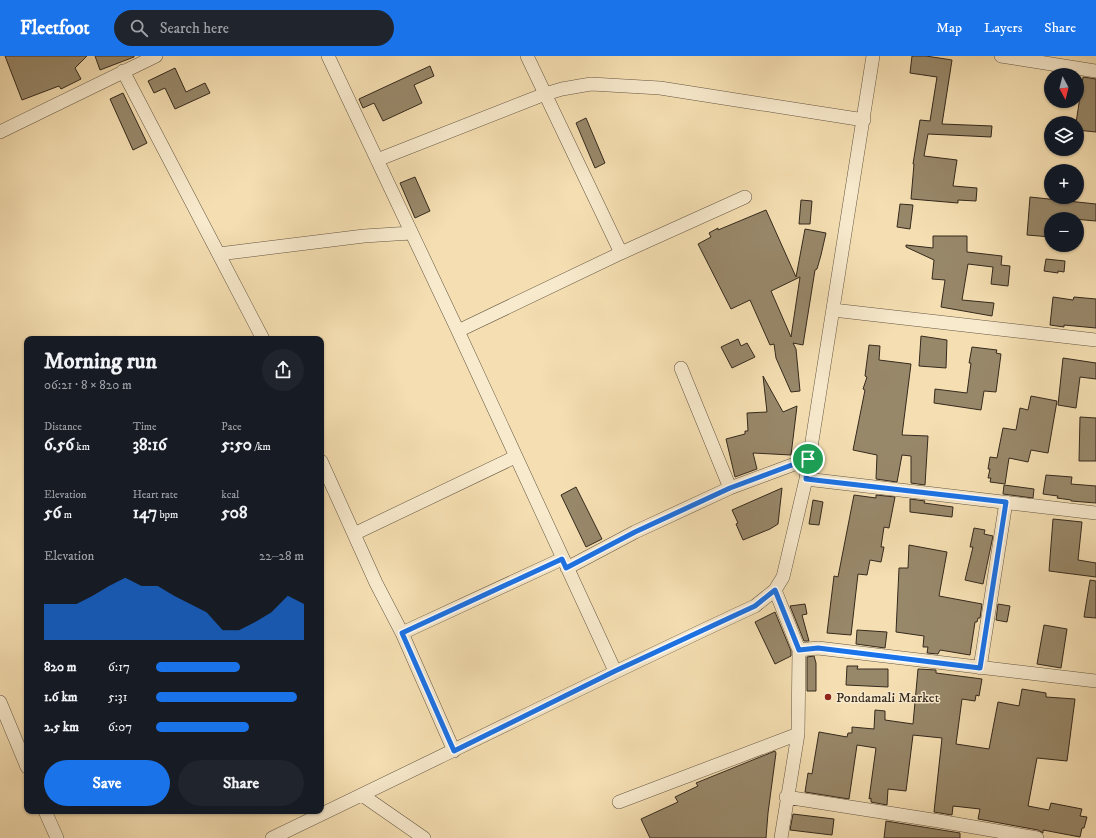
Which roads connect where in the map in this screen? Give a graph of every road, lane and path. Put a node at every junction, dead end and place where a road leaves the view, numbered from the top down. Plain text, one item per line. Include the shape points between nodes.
1 (156, 56) edge
2 (328, 56) edge
3 (527, 56) edge
4 (873, 56) edge
5 (1001, 56) edge
6 (123, 71) junction
7 (1096, 71) edge
8 (545, 94) junction
9 (864, 120) junction
10 (0, 132) edge
11 (377, 160) junction
12 (745, 197) dead end
13 (411, 233) junction
14 (621, 253) junction
15 (219, 254) junction
16 (833, 310) junction
17 (458, 331) junction
18 (261, 336) edge
19 (1096, 340) edge
20 (681, 368) dead end
21 (515, 457) junction
22 (808, 459) junction
23 (324, 468) edge
24 (806, 479) junction
25 (730, 488) junction
26 (1006, 502) junction
27 (1096, 512) edge
28 (354, 534) junction
29 (564, 563) junction
30 (775, 590) junction
31 (402, 633) junction
32 (799, 650) junction
33 (980, 668) junction
34 (615, 671) junction
35 (1096, 681) edge
36 (0, 702) edge
37 (798, 734) junction
38 (454, 751) junction
39 (24, 760) edge
40 (362, 795) junction
41 (786, 797) junction
42 (619, 802) dead end
43 (324, 813) edge
44 (46, 814) edge
45 (322, 814) edge
46 (56, 838) edge
47 (272, 838) edge
48 (424, 838) edge
49 (781, 838) edge
50 (1037, 838) edge

1 - 6 street
2 - 11 street
3 - 8 street
4 - 9 street
5 - 7 street
6 - 10 street
6 - 15 street
8 - 9 street via 591,84 660,88
8 - 11 street
8 - 14 street
9 - 16 street
11 - 13 street
12 - 14 street
13 - 15 street via 364,236
13 - 17 street
14 - 17 street
15 - 18 street
16 - 19 street
16 - 22 street
17 - 21 street
20 - 25 street
21 - 28 street
21 - 29 street
22 - 24 street
22 - 25 street
23 - 28 street
24 - 26 street
24 - 30 street via 783,578
25 - 29 street
26 - 27 street
26 - 33 street
28 - 31 street
29 - 31 street
29 - 34 street
30 - 32 street
30 - 34 street via 755,606
31 - 38 street
32 - 33 street via 818,648
32 - 37 street
33 - 35 street
34 - 38 street
36 - 39 street
37 - 41 street
37 - 42 street
38 - 40 street
40 - 43 street
40 - 48 street
41 - 49 street
41 - 50 street
44 - 46 street
45 - 47 street

